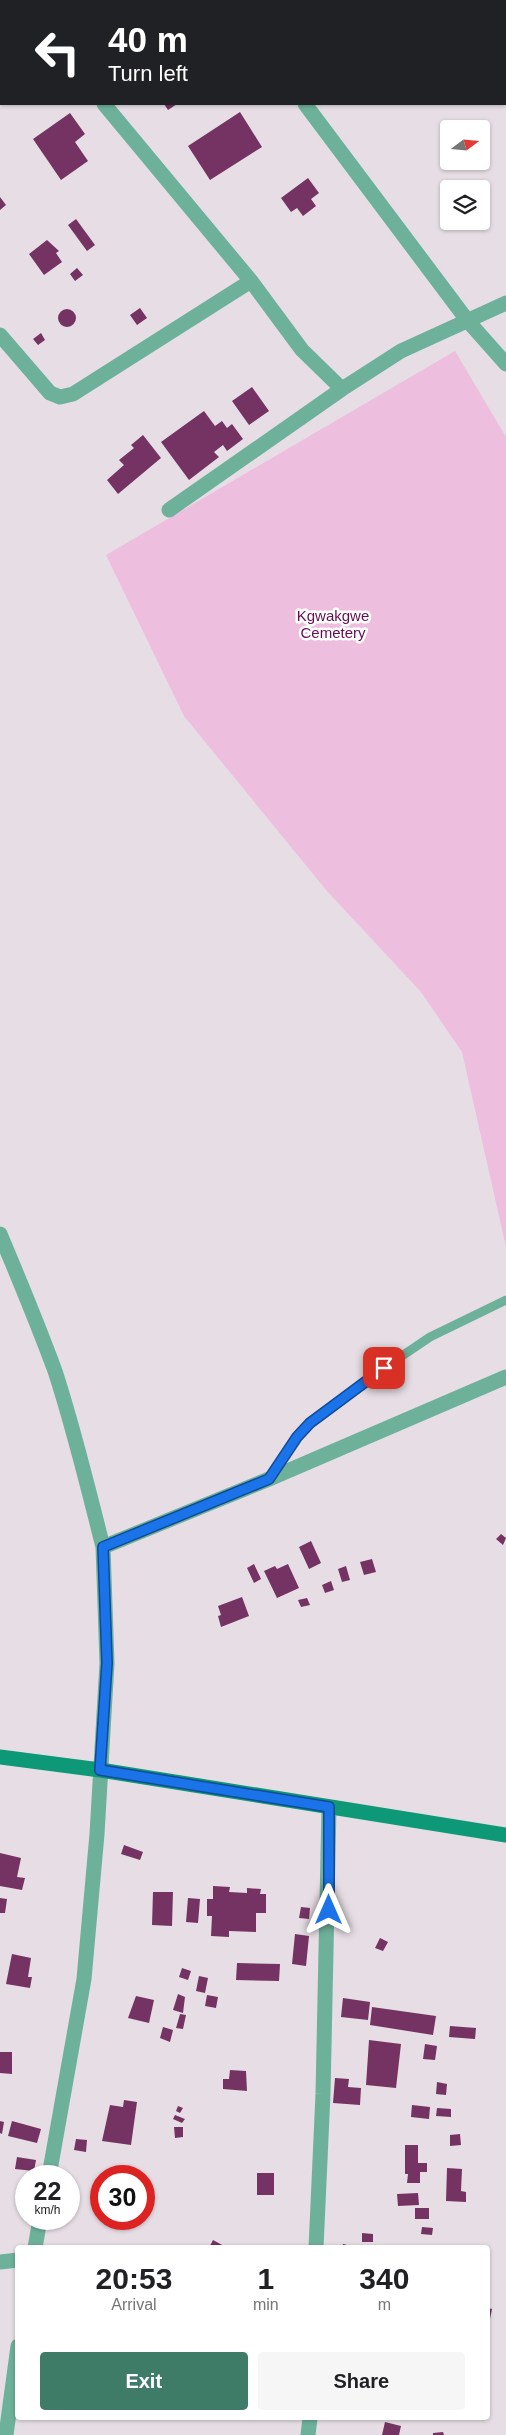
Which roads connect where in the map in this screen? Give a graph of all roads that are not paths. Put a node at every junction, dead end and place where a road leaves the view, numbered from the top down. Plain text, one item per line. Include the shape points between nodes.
1 (105, 105) edge
2 (306, 105) edge
3 (251, 281) junction
4 (506, 303) edge
5 (467, 320) junction
6 (0, 335) edge
7 (506, 364) edge
8 (342, 389) junction
9 (169, 510) dead end
10 (0, 1234) edge
11 (506, 1300) edge
12 (506, 1377) edge
13 (269, 1479) junction
14 (103, 1547) junction
15 (0, 1757) edge
16 (100, 1770) junction
17 (329, 1807) junction
18 (506, 1834) edge
19 (51, 2165) edge
20 (38, 2230) edge
21 (35, 2245) edge
22 (316, 2245) edge
23 (15, 2260) edge
24 (0, 2262) edge
25 (15, 2368) edge
26 (310, 2420) edge
27 (6, 2435) edge
28 (308, 2435) edge

1 - 3 street
2 - 5 street
3 - 6 street via 73,394 60,397 50,394
3 - 8 street via 302,350
4 - 5 street
5 - 7 street
5 - 8 street via 401,351
8 - 9 street
10 - 14 street via 55,1372
11 - 13 lane via 430,1337 310,1423
12 - 13 street
13 - 14 street
14 - 16 street via 107,1663
15 - 16 street
16 - 17 street
16 - 19 street via 84,1980
17 - 18 street
17 - 22 street
20 - 21 street
23 - 24 street
25 - 27 street
26 - 28 street

